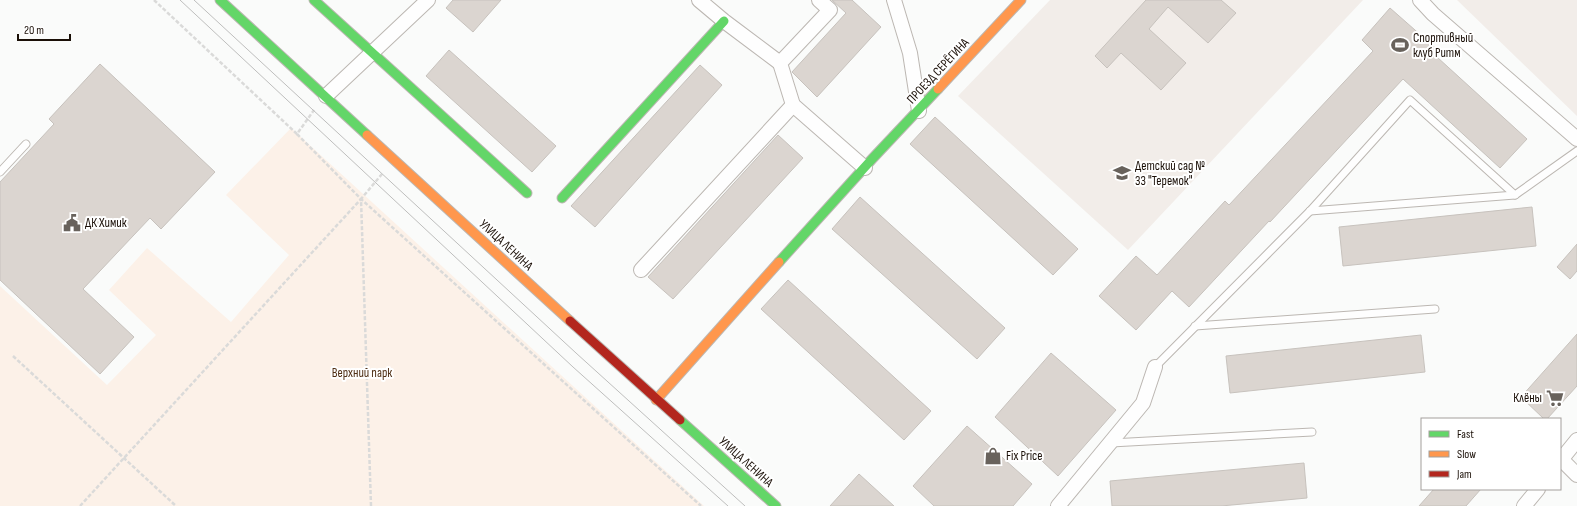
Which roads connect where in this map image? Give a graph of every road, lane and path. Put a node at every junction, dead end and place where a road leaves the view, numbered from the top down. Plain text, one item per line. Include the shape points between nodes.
1 (154, 0) edge
2 (220, 0) edge
3 (314, 0) edge
4 (700, 0) edge
5 (819, 0) edge
6 (894, 0) edge
7 (1021, 0) edge
8 (1420, 0) edge
9 (420, 3) edge
10 (724, 21) junction
11 (371, 53) junction
12 (780, 63) junction
13 (326, 96) junction
14 (793, 105) junction
15 (919, 110) junction
16 (298, 134) junction
17 (1577, 139) edge
18 (26, 144) dead end
19 (1577, 151) edge
20 (392, 158) junction
21 (869, 163) junction
22 (0, 172) edge
23 (527, 193) dead end
24 (1515, 195) junction
25 (562, 198) dead end
26 (361, 200) junction
27 (1310, 211) junction
28 (641, 270) dead end
29 (1435, 309) dead end
30 (1195, 326) junction
31 (13, 356) dead end
32 (1155, 367) joint
33 (656, 400) junction
34 (1312, 432) dead end
35 (1577, 440) edge
36 (1110, 443) junction
37 (124, 458) junction
38 (1561, 460) edge
39 (1577, 475) edge
40 (1537, 490) edge
41 (80, 506) edge
42 (176, 506) edge
43 (371, 506) edge
44 (701, 506) edge
45 (776, 506) edge
46 (1058, 506) edge
47 (1524, 506) edge

1 - 16 path
2 - 13 street, УЛИЦА ЛЕНИНА
3 - 11 street
4 - 10 street
5 - 12 street via 830,10
6 - 15 street via 910,53
7 - 15 street, ПРОЕЗД СЕРЁГИНА
8 - 17 street
9 - 11 street
10 - 12 street
10 - 25 street
11 - 13 street
11 - 23 street
12 - 14 street
13 - 16 path
13 - 20 street, УЛИЦА ЛЕНИНА
14 - 21 street
14 - 28 street
15 - 21 street, ПРОЕЗД СЕРЁГИНА
16 - 26 path
18 - 22 lane
19 - 24 lane
20 - 26 path
20 - 33 street, УЛИЦА ЛЕНИНА
21 - 33 street, ПРОЕЗД СЕРЁГИНА
24 - 27 lane
24 - 27 lane via 1410,100
26 - 37 path
26 - 43 path
26 - 44 path
27 - 30 lane
29 - 30 lane
30 - 32 lane
31 - 37 path
32 - 36 street via 1143,402
33 - 45 street, УЛИЦА ЛЕНИНА
34 - 36 lane
35 - 38 street
36 - 46 street
37 - 41 path
37 - 42 path
38 - 39 street
40 - 47 street

